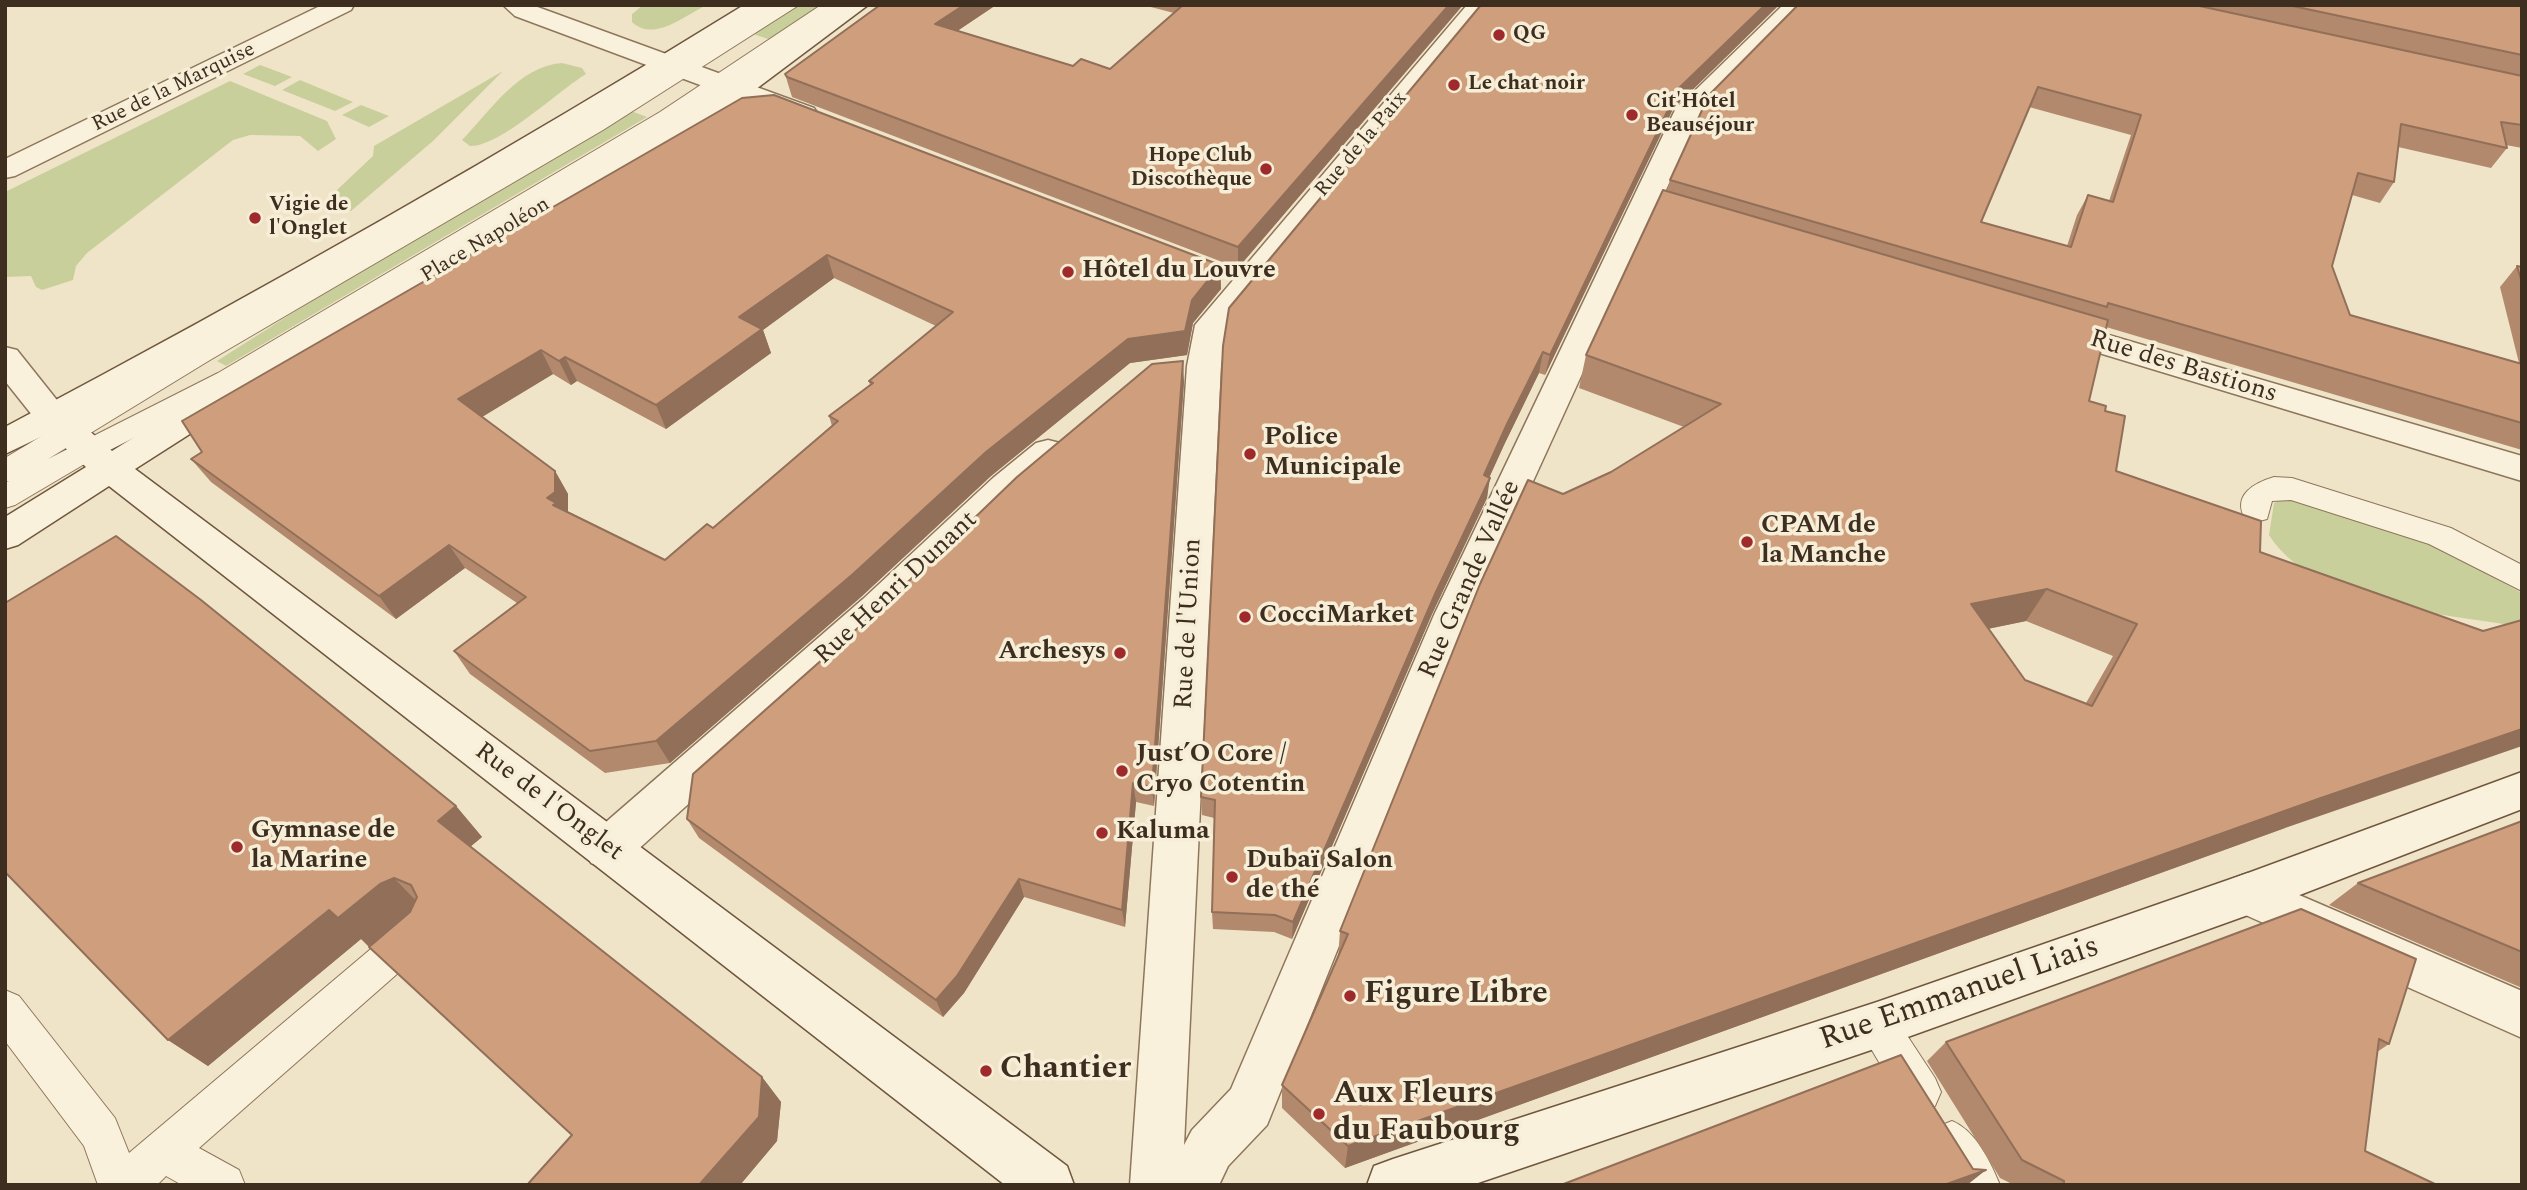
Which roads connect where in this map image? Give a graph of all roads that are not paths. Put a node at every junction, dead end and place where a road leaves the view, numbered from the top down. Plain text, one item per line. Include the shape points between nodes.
1 (342, 5) edge
2 (515, 5) edge
3 (762, 5) edge
4 (789, 5) edge
5 (835, 5) edge
6 (856, 5) edge
7 (1480, 5) edge
8 (1797, 5) edge
9 (678, 67) junction
10 (730, 85) junction
11 (831, 125) edge
12 (5, 170) edge
13 (1231, 279) joint
14 (2029, 322) edge
15 (5, 358) edge
16 (1080, 426) edge
17 (80, 441) junction
18 (5, 442) edge
19 (2522, 469) edge
20 (5, 472) edge
21 (5, 497) edge
22 (2256, 512) dead end
23 (5, 535) edge
24 (2522, 579) edge
25 (2522, 790) edge
26 (607, 849) junction
27 (2248, 894) junction
28 (424, 927) edge
29 (5, 1009) edge
30 (2522, 1015) edge
31 (1877, 1025) junction
32 (163, 1150) junction
33 (121, 1185) edge
34 (224, 1185) edge
35 (1048, 1185) edge
36 (1156, 1185) edge
37 (1191, 1185) edge
38 (1393, 1185) edge
39 (1979, 1185) edge

1 - 12 street, Rue de la Marquise
2 - 9 street
3 - 9 street
4 - 9 lane
5 - 10 lane
6 - 10 street, Place Napoléon
7 - 13 street, Rue de la Paix
8 - 37 street, Rue Grande Vallée via 1689,110 1656,210 1453,615 1249,1107 1210,1147
9 - 10 street
9 - 17 street via 618,95 169,354
10 - 11 street
10 - 17 street, Place Napoléon via 671,132 231,392
13 - 36 street, Rue de l'Union via 1186,368
14 - 19 street, Rue des Bastions
15 - 17 street, Rue de l'Onglet
16 - 26 street, Rue Henri Dunant via 1006,487 877,610
17 - 18 street
17 - 20 lane
17 - 21 lane
17 - 23 street
17 - 26 street, Rue de l'Onglet
22 - 24 lane via 2258,495 2274,488 2292,489 2440,536
25 - 27 street, Rue Emmanuel Liais
26 - 35 street, Rue de l'Onglet
27 - 30 street
27 - 31 street, Rue Emmanuel Liais
28 - 32 lane
29 - 33 lane via 100,1133
31 - 38 street, Rue Emmanuel Liais
31 - 39 lane
32 - 33 lane
32 - 34 lane

